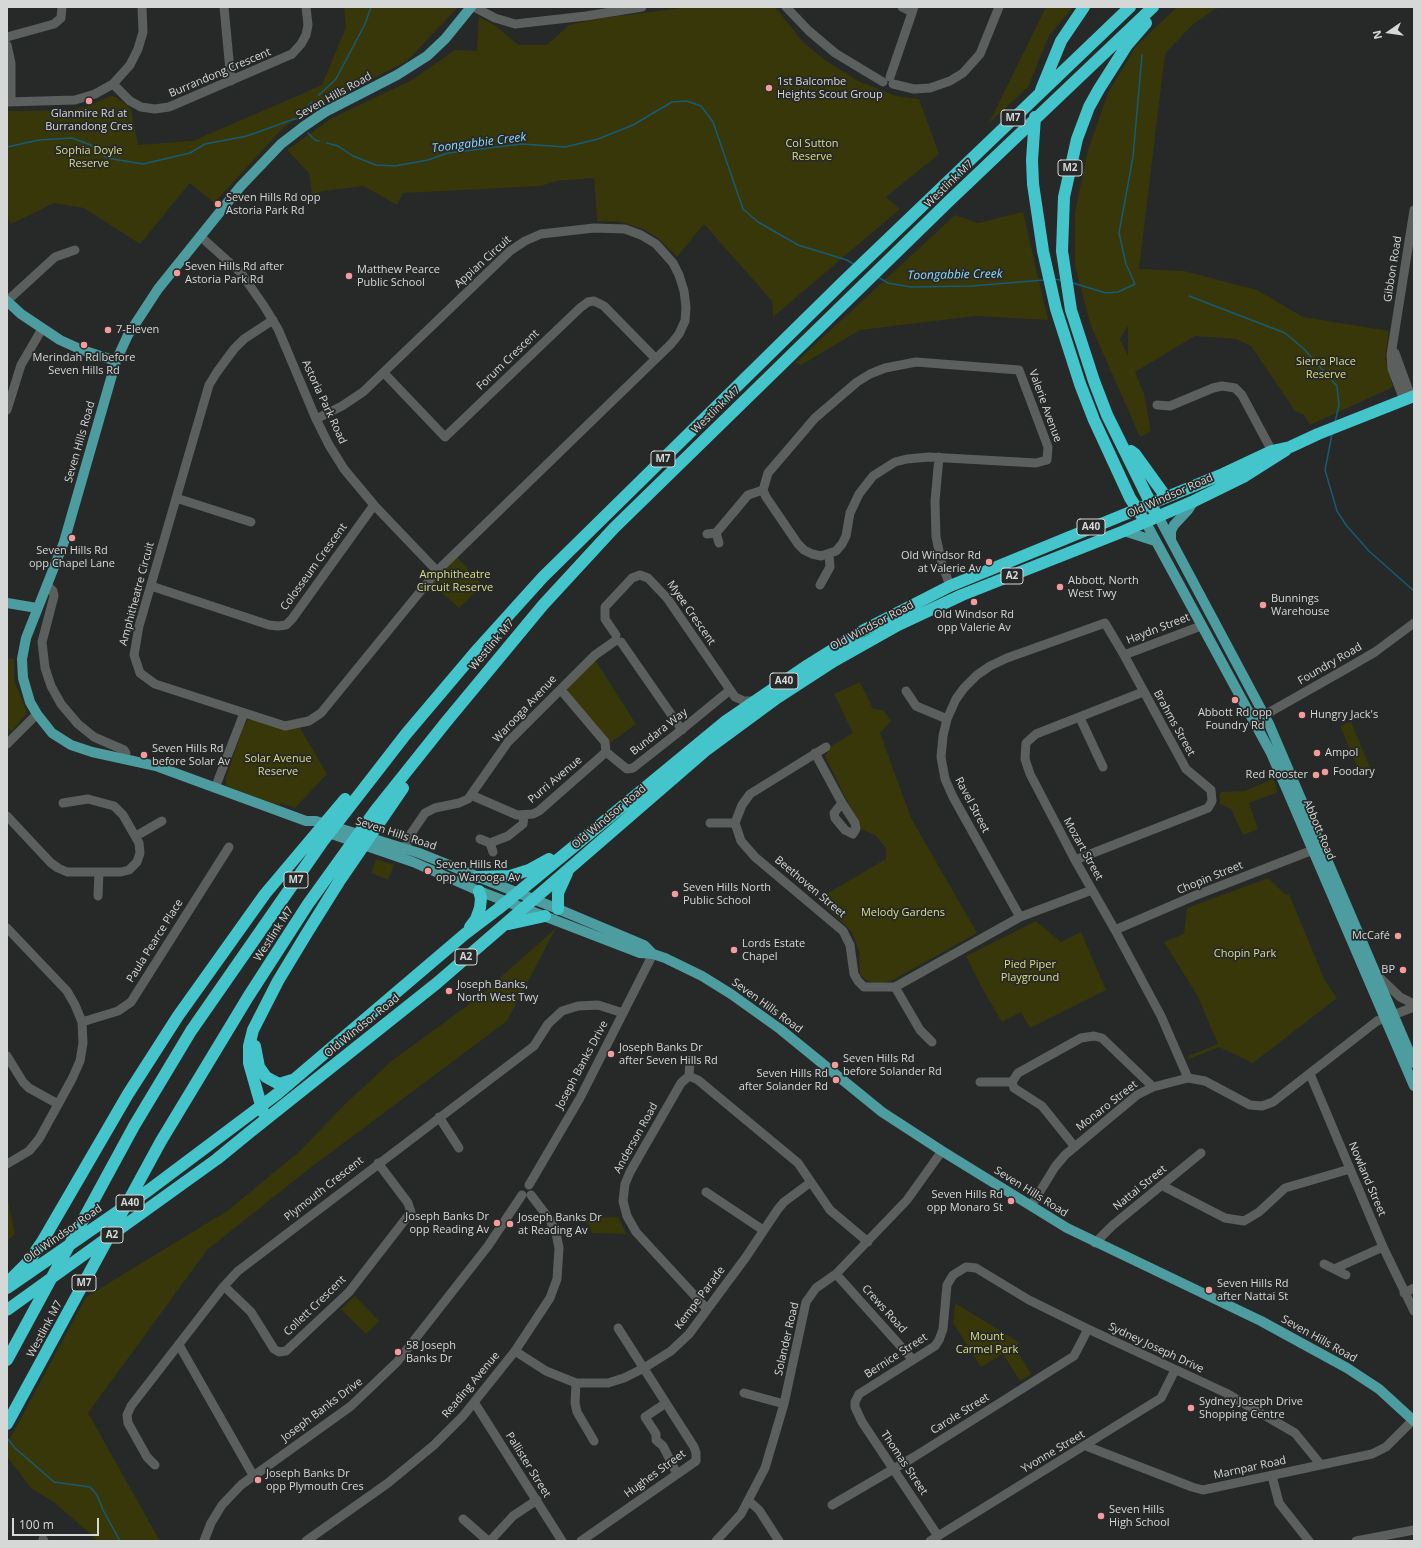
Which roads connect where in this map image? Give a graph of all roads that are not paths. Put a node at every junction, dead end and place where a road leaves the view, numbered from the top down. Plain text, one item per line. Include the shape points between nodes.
1 (62, 7) edge
2 (142, 7) edge
3 (224, 7) edge
4 (306, 7) edge
5 (465, 7) edge
6 (471, 7) edge
7 (474, 7) edge
8 (642, 7) edge
9 (786, 7) edge
10 (902, 7) edge
11 (999, 7) edge
12 (1084, 7) edge
13 (1130, 7) edge
14 (1153, 7) edge
15 (1160, 7) edge
16 (913, 10) edge
17 (585, 12) edge
18 (457, 24) junction
19 (7, 37) edge
20 (7, 45) edge
21 (231, 81) junction
22 (889, 81) junction
23 (113, 84) junction
24 (9, 102) edge
25 (1414, 210) edge
26 (200, 236) junction
27 (75, 250) dead end
28 (7, 301) edge
29 (273, 320) junction
30 (42, 329) junction
31 (655, 358) junction
32 (116, 361) junction
33 (384, 373) junction
34 (1410, 397) edge
35 (1157, 405) dead end
36 (7, 410) edge
37 (316, 419) junction
38 (1122, 444) junction
39 (1290, 447) junction
40 (1272, 451) junction
41 (939, 457) junction
42 (763, 490) junction
43 (1166, 497) junction
44 (176, 498) junction
45 (1194, 501) junction
46 (1151, 504) junction
47 (374, 505) junction
48 (1136, 508) junction
49 (1158, 516) junction
50 (1145, 521) junction
51 (251, 522) dead end
52 (1124, 531) junction
53 (1171, 540) junction
54 (1155, 541) junction
55 (718, 542) dead end
56 (829, 555) junction
57 (437, 571) junction
58 (825, 582) dead end
59 (47, 585) junction
60 (151, 586) junction
61 (950, 586) junction
62 (957, 598) junction
63 (7, 603) edge
64 (37, 608) junction
65 (1105, 623) joint
66 (1414, 623) edge
67 (1201, 626) junction
68 (617, 639) junction
69 (478, 649) junction
70 (1124, 655) junction
71 (561, 690) junction
72 (906, 691) dead end
73 (1143, 692) junction
74 (732, 693) junction
75 (755, 701) junction
76 (244, 713) junction
77 (37, 714) junction
78 (1265, 715) junction
79 (1080, 718) junction
80 (947, 719) junction
81 (1254, 721) junction
82 (446, 722) junction
83 (726, 722) junction
84 (682, 730) junction
85 (7, 744) edge
86 (826, 747) dead end
87 (606, 752) junction
88 (815, 754) junction
89 (125, 759) junction
90 (1103, 767) dead end
91 (215, 788) junction
92 (471, 796) junction
93 (63, 802) dead end
94 (842, 803) dead end
95 (7, 816) edge
96 (524, 816) junction
97 (162, 821) dead end
98 (710, 823) dead end
99 (735, 823) junction
100 (136, 836) junction
101 (480, 839) dead end
102 (490, 843) junction
103 (575, 845) junction
104 (229, 847) dead end
105 (383, 849) junction
106 (406, 850) junction
107 (1313, 850) junction
108 (493, 852) dead end
109 (1075, 860) junction
110 (413, 862) junction
111 (571, 867) junction
112 (99, 872) junction
113 (477, 877) junction
114 (1092, 890) junction
115 (479, 891) junction
116 (517, 893) junction
117 (98, 896) dead end
118 (534, 900) junction
119 (507, 902) junction
120 (524, 908) junction
121 (558, 909) junction
122 (545, 916) junction
123 (1020, 917) junction
124 (7, 928) edge
125 (1115, 930) junction
126 (496, 932) junction
127 (464, 934) junction
128 (653, 954) junction
129 (1376, 974) junction
130 (278, 981) junction
131 (895, 987) junction
132 (1414, 1006) edge
133 (623, 1013) junction
134 (1389, 1016) junction
135 (82, 1022) junction
136 (932, 1042) dead end
137 (7, 1056) edge
138 (690, 1060) dead end
139 (1414, 1063) edge
140 (1310, 1074) junction
141 (689, 1076) junction
142 (1188, 1078) junction
143 (294, 1079) junction
144 (980, 1082) dead end
145 (1012, 1082) junction
146 (1414, 1086) edge
147 (1153, 1087) junction
148 (58, 1104) junction
149 (262, 1105) junction
150 (439, 1117) junction
151 (250, 1132) junction
152 (1075, 1147) junction
153 (459, 1148) dead end
154 (942, 1151) junction
155 (1201, 1153) dead end
156 (378, 1163) junction
157 (7, 1164) edge
158 (1350, 1169) junction
159 (811, 1182) junction
160 (1163, 1186) junction
161 (706, 1192) dead end
162 (526, 1195) junction
163 (1031, 1206) junction
164 (763, 1230) junction
165 (868, 1242) junction
166 (1095, 1243) junction
167 (1383, 1247) junction
168 (1324, 1264) dead end
169 (971, 1267) joint
170 (1334, 1269) junction
171 (836, 1274) junction
172 (1346, 1274) dead end
173 (7, 1283) edge
174 (224, 1286) junction
175 (7, 1288) edge
176 (1414, 1288) edge
177 (1404, 1293) junction
178 (706, 1309) junction
179 (7, 1310) edge
180 (1414, 1311) edge
181 (618, 1328) dead end
182 (1088, 1329) junction
183 (179, 1345) junction
184 (515, 1351) junction
185 (7, 1360) edge
186 (913, 1360) junction
187 (644, 1368) junction
188 (1175, 1370) junction
189 (576, 1383) junction
190 (744, 1393) dead end
191 (474, 1402) junction
192 (855, 1402) joint
193 (666, 1403) junction
194 (784, 1404) junction
195 (1414, 1420) edge
196 (7, 1424) edge
197 (594, 1441) dead end
198 (1086, 1446) junction
199 (155, 1465) dead end
200 (1321, 1465) junction
201 (893, 1469) junction
202 (677, 1474) junction
203 (253, 1475) junction
204 (1272, 1476) junction
205 (537, 1500) junction
206 (749, 1501) junction
207 (832, 1505) dead end
208 (463, 1519) dead end
209 (1414, 1530) edge
210 (934, 1538) edge
211 (204, 1541) edge
212 (306, 1541) edge
213 (489, 1541) edge
214 (562, 1541) edge
215 (581, 1541) edge
216 (716, 1541) edge
217 (779, 1541) edge
218 (1309, 1541) edge
219 (1356, 1541) edge

1 - 19 street via 61,18 54,24
2 - 23 street via 143,32 138,49
3 - 21 street
4 - 21 street, Burrandong Crescent via 306,35 302,44 292,54
5 - 18 main road, Seven Hills Road
6 - 18 main road, Seven Hills Road
7 - 17 street via 495,18 516,24
8 - 17 street
9 - 22 street via 835,53
10 - 16 street
11 - 22 street via 980,54 963,73 930,88 914,88
12 - 48 highway, Abbott Road via 1061,41 1039,97 1033,133 1033,184 1043,251 1056,309 1094,420
13 - 69 highway, Westlink M7 / M7 via 816,308 543,577
14 - 82 highway, Westlink M7 / M7 via 614,528 492,664
15 - 38 highway, M2 via 1108,73 1089,107 1069,170 1062,220 1062,252 1071,310 1098,391
16 - 22 street
18 - 26 main road, Seven Hills Road via 439,46 412,66 303,127 274,151 240,187
20 - 24 street via 11,63
21 - 23 street, Burrandong Crescent via 169,107 155,109 141,107 130,101
23 - 24 street via 95,94 75,100
25 - 34 street, Gibbon Road via 1395,332 1395,356
26 - 29 street, Astoria Park Road via 241,273
26 - 32 main road, Seven Hills Road via 158,289 128,335
27 - 28 street via 55,257
28 - 30 main road
29 - 37 street, Astoria Park Road
29 - 44 street, Amphitheatre Circuit via 244,339 213,378
30 - 32 main road via 82,350
30 - 36 street via 21,365
31 - 33 street, Forum Crescent via 604,306 594,301 588,302 445,437
31 - 33 street, Appian Circuit via 671,344 685,321 689,309 684,291 673,263 656,244 625,229 610,227 559,231 541,234 525,241 510,251
31 - 57 street, Appian Circuit
32 - 59 main road, Seven Hills Road via 64,542
33 - 37 street, Appian Circuit via 353,399
34 - 39 highway, Old Windsor Road / A40
35 - 40 street via 1170,406 1222,386 1235,388 1242,395
37 - 47 street, Astoria Park Road via 344,470
38 - 43 highway, M2 via 1135,454
38 - 46 highway, M2
39 - 40 highway, Old Windsor Road / A40
39 - 45 highway, Old Windsor Road / A40 via 1280,456 1245,476
40 - 43 highway, Old Windsor Road / A40
41 - 42 street, Valerie Avenue via 1036,463 1047,460 1048,446 1019,370 916,362 901,363 870,374 840,396 801,433 768,473
41 - 56 street via 907,459 885,468 874,476 853,503 842,544
41 - 61 street via 936,537
42 - 55 street via 748,495 712,533
42 - 56 street via 769,504 798,544 812,554
43 - 46 highway, Old Windsor Road / A40
44 - 51 street
44 - 60 street, Amphitheatre Circuit
45 - 49 highway, Old Windsor Road / A40
45 - 53 main road via 1174,524
46 - 48 highway, Old Windsor Road / A40
46 - 49 highway
47 - 57 street, Astoria Park Road
47 - 60 street, Colosseum Crescent via 292,620 283,626 269,624
48 - 50 highway, Abbott Road
48 - 61 highway, Old Windsor Road / A40
49 - 50 highway, Old Windsor Road / A2
49 - 53 main road, Abbott Road
50 - 52 highway, Old Windsor Road / A2
50 - 54 main road, Abbott Road
52 - 54 main road
52 - 62 highway, Old Windsor Road / A2
53 - 78 main road, Abbott Road
54 - 67 main road, Abbott Road
56 - 58 street via 830,567
57 - 76 street, Amphitheatre Circuit via 320,713 309,721 285,726
59 - 64 main road, Seven Hills Road
59 - 89 street via 54,596 42,642 50,686 78,724 94,737 124,750
60 - 76 street, Amphitheatre Circuit via 134,649 140,673 155,684
61 - 62 highway
61 - 75 highway, Old Windsor Road / A40 via 864,630
62 - 111 highway, Old Windsor Road / A2 via 898,625 834,661 777,698 706,751
63 - 64 main road
64 - 77 main road, Seven Hills Road via 26,638 22,659 25,688
65 - 70 street, Brahms Street
65 - 80 street, Ravel Street via 990,666 964,688
66 - 78 street, Foundry Road via 1375,652
67 - 70 street, Haydn Street
67 - 81 main road, Abbott Road
68 - 71 street, Warooga Avenue via 595,655
68 - 74 street, Myee Crescent via 605,619 605,607 632,578 640,575 648,578 667,598
68 - 84 street, Myee Crescent
69 - 173 highway via 447,679 265,894 171,1026 128,1094 42,1242
69 - 185 highway, Westlink M7 / M7 via 406,734 323,841 192,1031 134,1126
70 - 73 street, Brahms Street
71 - 87 street, Bundara Way via 605,742
71 - 92 street, Warooga Avenue via 508,742
72 - 80 street via 916,706
73 - 79 street, Mozart Street
73 - 109 street, Brahms Street via 1186,769 1211,790 1212,801 1208,808
74 - 75 street via 740,701
74 - 83 street via 734,708
74 - 84 street, Bundara Way
75 - 83 highway, Old Windsor Road / A40
76 - 91 street
77 - 85 street
77 - 89 main road, Seven Hills Road via 52,733 71,745
78 - 81 street, Foundry Road
78 - 129 main road, Abbott Road
79 - 90 street
79 - 109 street, Mozart Street via 1036,734 1026,743 1024,759
80 - 123 street, Ravel Street via 941,757 945,779
81 - 107 main road, Abbott Road via 1272,753
82 - 130 highway via 442,732 340,880
82 - 196 highway, Westlink M7 / M7 via 375,811 308,904 248,997 161,1142
83 - 103 highway, Old Windsor Road / A40
84 - 87 street, Bundara Way via 633,768 623,767 616,758
86 - 88 street
87 - 96 street, Purri Avenue via 539,810
88 - 94 street
88 - 99 street via 750,794 742,805
89 - 91 main road, Seven Hills Road via 156,766
91 - 105 main road, Seven Hills Road via 306,821 316,821
92 - 96 street, Purri Avenue
92 - 106 street via 430,814
93 - 100 street via 88,799 114,806
95 - 112 street via 58,868 67,872
96 - 102 street via 523,824 508,836
97 - 100 street
98 - 99 street
99 - 131 street, Beethoven Street via 741,841 755,856 843,931 850,945 854,974 858,981 864,987
100 - 112 street via 140,853 137,862 129,870
101 - 102 street
102 - 108 street
103 - 113 highway via 520,874 499,878
103 - 116 highway, Old Windsor Road / A40
104 - 135 street, Paula Pearce Place via 131,1002 118,1011
105 - 106 main road, Seven Hills Road
105 - 110 main road, Seven Hills Road
106 - 110 main road
106 - 113 main road, Seven Hills Road
107 - 125 street, Chopin Street
107 - 134 main road, Abbott Road
109 - 114 street, Mozart Street
110 - 115 main road, Seven Hills Road
111 - 118 highway, Old Windsor Road / A2
111 - 121 highway via 560,888
112 - 117 street
113 - 116 main road, Seven Hills Road
114 - 123 street, Beethoven Street
114 - 125 street, Mozart Street
115 - 119 main road, Seven Hills Road
115 - 127 highway via 479,914
116 - 118 main road, Seven Hills Road
116 - 119 highway, Old Windsor Road / A40
118 - 120 highway, Old Windsor Road / A2
118 - 121 main road, Seven Hills Road
119 - 120 main road, Seven Hills Road
119 - 127 highway, Old Windsor Road / A40
120 - 122 main road, Seven Hills Road
120 - 126 highway, Old Windsor Road / A2
121 - 128 main road, Seven Hills Road via 644,945
122 - 126 highway via 517,921
122 - 128 main road, Seven Hills Road via 640,953
123 - 131 street, Beethoven Street
124 - 135 street via 67,991
125 - 142 street, Mozart Street via 1161,1016
126 - 151 highway, Old Windsor Road / A2
127 - 143 highway, Old Windsor Road / A40
128 - 133 street, Joseph Banks Drive
128 - 154 main road, Seven Hills Road via 702,976 731,994 816,1057 882,1112
129 - 132 street via 1400,997
129 - 134 main road, Abbott Road
130 - 143 highway via 258,1028 256,1054 259,1067 266,1077 282,1084
130 - 149 highway via 253,1030 249,1046 251,1071
131 - 136 street via 920,1030
132 - 134 street, Monaro Street
133 - 150 street, Plymouth Crescent via 598,1005 578,1006 562,1011 548,1024 534,1046
133 - 162 street, Joseph Banks Drive via 580,1098 529,1185 532,1190
134 - 139 main road, Abbott Road
134 - 140 street, Monaro Street via 1375,1022
134 - 146 main road, Abbott Road
135 - 148 street via 83,1043 80,1061
137 - 148 street via 29,1088
138 - 141 street
140 - 142 street, Monaro Street via 1273,1102 1262,1106 1250,1105 1205,1081
140 - 158 street, Nowland Street
141 - 159 street via 698,1080 791,1157
141 - 178 street, Anderson Road via 681,1083 630,1172 625,1184 623,1201 634,1228
142 - 147 street, Monaro Street
143 - 149 highway, Old Windsor Road / A40
144 - 145 street
145 - 147 street via 1018,1073 1033,1064 1081,1038 1094,1036 1102,1038
145 - 152 street via 1018,1092 1042,1106
147 - 152 street, Monaro Street via 1137,1096
148 - 157 street via 39,1139 29,1151
149 - 151 highway via 263,1116
149 - 175 highway, Old Windsor Road / A40 via 155,1185
150 - 153 street
150 - 156 street, Plymouth Crescent
151 - 179 highway, Old Windsor Road / A2 via 217,1159
152 - 163 street, Monaro Street via 1055,1167
154 - 163 main road, Seven Hills Road
154 - 165 street, Solander Road via 907,1200
155 - 160 street, Nattai Street
156 - 174 street, Plymouth Crescent via 238,1271
156 - 174 street, Collett Crescent via 408,1203 411,1212 349,1292 286,1351 279,1352 274,1349 251,1312
158 - 160 street via 1285,1188 1259,1212 1244,1220 1225,1218
158 - 167 street, Nowland Street
159 - 164 street, Kempe Parade via 784,1202
159 - 165 street via 830,1210
160 - 166 street, Nattai Street via 1113,1225
161 - 164 street
162 - 184 street, Reading Avenue via 542,1208 556,1233 559,1248 558,1279 550,1298
162 - 203 street, Joseph Banks Drive via 405,1353 388,1371 351,1406
163 - 166 main road, Seven Hills Road
164 - 178 street, Kempe Parade via 746,1257
165 - 171 street, Solander Road
166 - 195 main road, Seven Hills Road via 1288,1335 1367,1380
167 - 170 street
167 - 177 street, Nowland Street
168 - 170 street
169 - 182 street, Sydney Joseph Drive via 1029,1300
169 - 186 street, Bernice Street via 957,1271 947,1285 943,1329 939,1340 935,1346
170 - 172 street
171 - 186 street, Crews Road
171 - 194 street, Solander Road via 816,1288 806,1302
174 - 183 street, Plymouth Crescent
176 - 177 street
177 - 180 street, Nowland Street
178 - 187 street, Kempe Parade via 689,1334 671,1351
181 - 187 street, Hughes Street
182 - 188 street, Sydney Joseph Drive
182 - 201 street, Carole Street via 1074,1356
183 - 199 street, Plymouth Crescent via 131,1406 127,1415 128,1423 147,1457
183 - 203 street
184 - 189 street, Kempe Parade via 546,1371
184 - 191 street, Reading Avenue
186 - 192 street, Bernice Street via 859,1394
187 - 189 street, Kempe Parade via 624,1378 608,1382
187 - 193 street, Hughes Street
188 - 198 street, Yvonne Street via 1162,1398
188 - 200 street, Sydney Joseph Drive via 1226,1393 1286,1427 1295,1433
189 - 197 street via 577,1412
190 - 194 street
191 - 205 street, Pallister Street
191 - 212 street, Reading Avenue via 434,1445 388,1484
192 - 201 street, Thomas Street via 860,1418
193 - 202 street, Hughes Street via 696,1453 696,1461
193 - 202 street via 645,1417
194 - 206 street, Solander Road via 765,1468
195 - 200 street, Marnpar Road via 1386,1447 1376,1452
198 - 204 street, Marnpar Road via 1203,1490
198 - 210 street, Yvonne Street
200 - 204 street, Marnpar Road
201 - 207 street, Carole Street
201 - 210 street, Thomas Street
202 - 215 street, Hughes Street
203 - 211 street, Joseph Banks Drive via 222,1505
204 - 218 street via 1279,1502
205 - 213 street via 513,1516
205 - 214 street, Pallister Street
206 - 216 street, Solander Road via 732,1526
206 - 217 street via 759,1510
208 - 213 street
209 - 219 street

